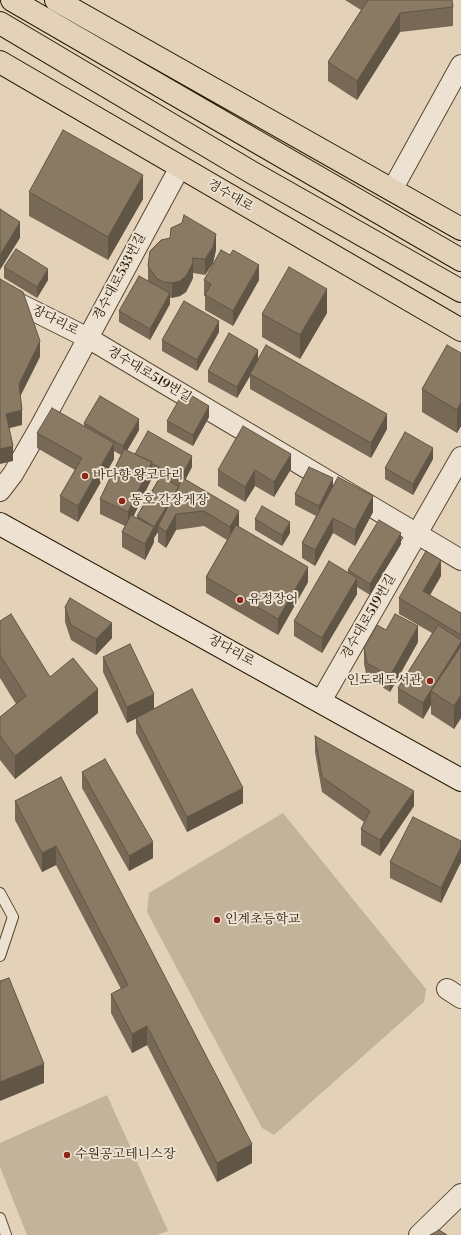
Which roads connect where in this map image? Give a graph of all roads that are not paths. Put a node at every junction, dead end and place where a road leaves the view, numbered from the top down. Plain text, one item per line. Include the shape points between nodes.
1 (12, 0) edge
2 (56, 0) edge
3 (0, 23) edge
4 (0, 62) edge
5 (461, 64) edge
6 (180, 167) junction
7 (392, 190) junction
8 (461, 229) edge
9 (461, 260) edge
10 (461, 291) edge
11 (0, 294) edge
12 (461, 330) edge
13 (88, 338) junction
14 (461, 457) edge
15 (0, 491) edge
16 (0, 524) edge
17 (417, 534) junction
18 (461, 560) edge
19 (321, 701) junction
20 (461, 780) edge
21 (0, 893) edge
22 (0, 956) edge
23 (461, 1195) edge
24 (0, 1218) edge
25 (6, 1235) edge
26 (419, 1235) edge

1 - 9 main road
2 - 7 main road
3 - 10 main road via 251,172
4 - 6 main road, 경수대로
5 - 7 street
6 - 12 main road, 경수대로
6 - 13 street, 경수대로533번길
7 - 8 main road
11 - 13 street, 장다리로
13 - 15 street, 경수대로533번길 via 40,427
13 - 17 street, 경수대로519번길
14 - 17 street, 경수대로519번길
16 - 19 street, 장다리로
17 - 18 street
17 - 19 street, 경수대로519번길
19 - 20 street, 장다리로
21 - 22 lane via 13,917
23 - 26 street
24 - 25 lane

